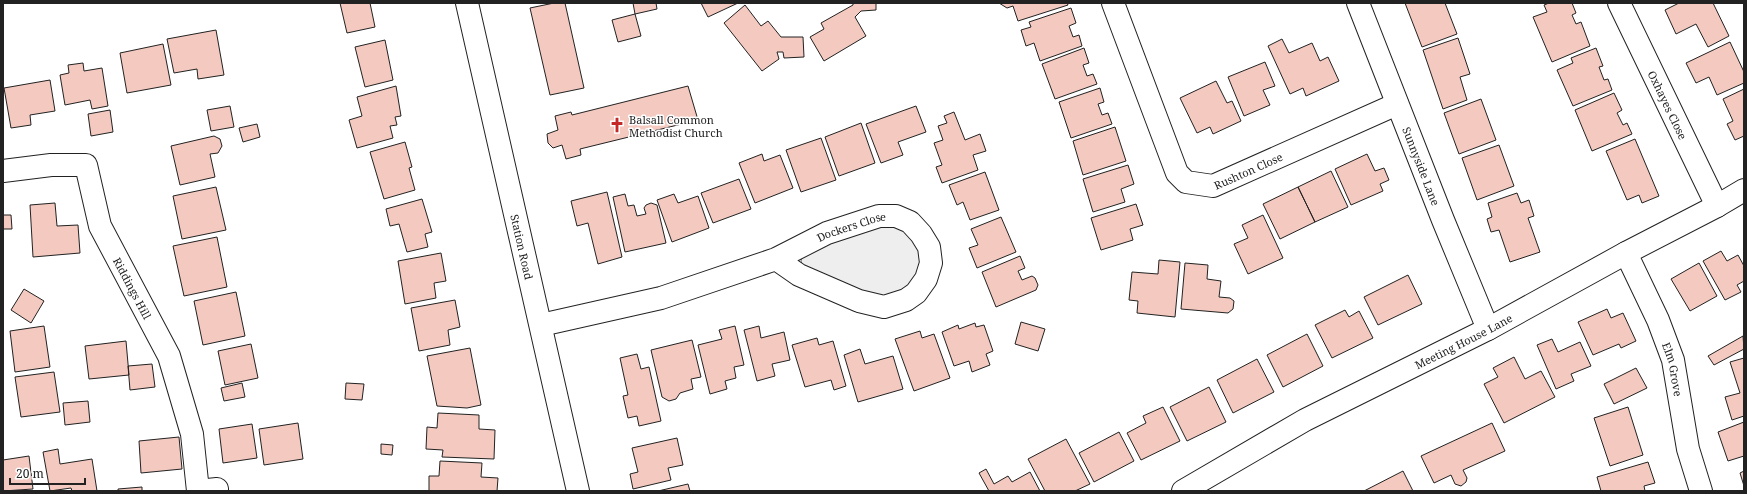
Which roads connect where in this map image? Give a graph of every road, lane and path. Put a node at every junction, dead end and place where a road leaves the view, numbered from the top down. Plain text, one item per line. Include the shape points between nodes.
1 (467, 3) edge
2 (1114, 3) edge
3 (1358, 3) edge
4 (1619, 3) edge
5 (1397, 104) junction
6 (3, 171) edge
7 (1744, 190) edge
8 (1718, 206) junction
9 (1626, 253) junction
10 (776, 259) junction
11 (541, 325) junction
12 (1488, 329) junction
13 (204, 490) edge
14 (578, 491) edge
15 (1183, 491) edge
16 (1701, 491) edge

1 - 11 street, Station Road
2 - 5 street, Rushton Close via 1177,173 1186,182 1213,186
3 - 5 street, Sunnyside Lane
4 - 8 street, Oxhayes Close
5 - 12 street, Sunnyside Lane
6 - 13 street, Riddings Hill via 51,165 86,165 100,226 169,356 192,434
7 - 8 street, Meeting House Lane
8 - 9 street, Meeting House Lane
9 - 12 street, Meeting House Lane
9 - 16 street, Elm Grove via 1674,360 1688,448
10 - 10 street, Dockers Close via 827,233 879,216 896,216 910,222 921,234 929,247 931,263 926,279 916,293 906,300 884,307 852,298 799,275
10 - 11 street, Dockers Close via 660,298
11 - 14 street, Station Road
12 - 15 street, Meeting House Lane via 1305,420

